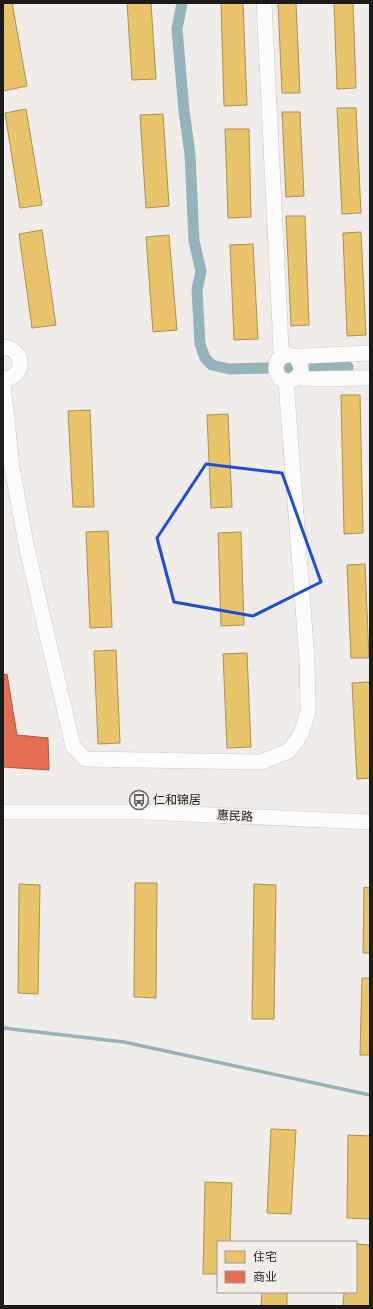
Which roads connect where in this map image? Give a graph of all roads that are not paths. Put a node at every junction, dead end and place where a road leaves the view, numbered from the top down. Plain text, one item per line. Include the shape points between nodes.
1 (264, 3) edge
2 (3, 347) edge
3 (370, 353) edge
4 (290, 357) junction
5 (370, 364) edge
6 (370, 368) edge
7 (370, 378) edge
8 (3, 379) edge
9 (292, 379) junction
10 (3, 384) edge
11 (3, 812) edge
12 (370, 822) edge

1 - 4 street via 282,348
2 - 8 street via 17,353 20,368 13,377
3 - 4 street
4 - 9 street via 301,364 301,369
4 - 9 street via 277,361 275,369 279,377
5 - 6 street
7 - 9 street
9 - 10 street via 308,711 301,734 289,751 261,762 84,759 73,746 27,548 13,475
11 - 12 street, 惠民路 via 144,812

